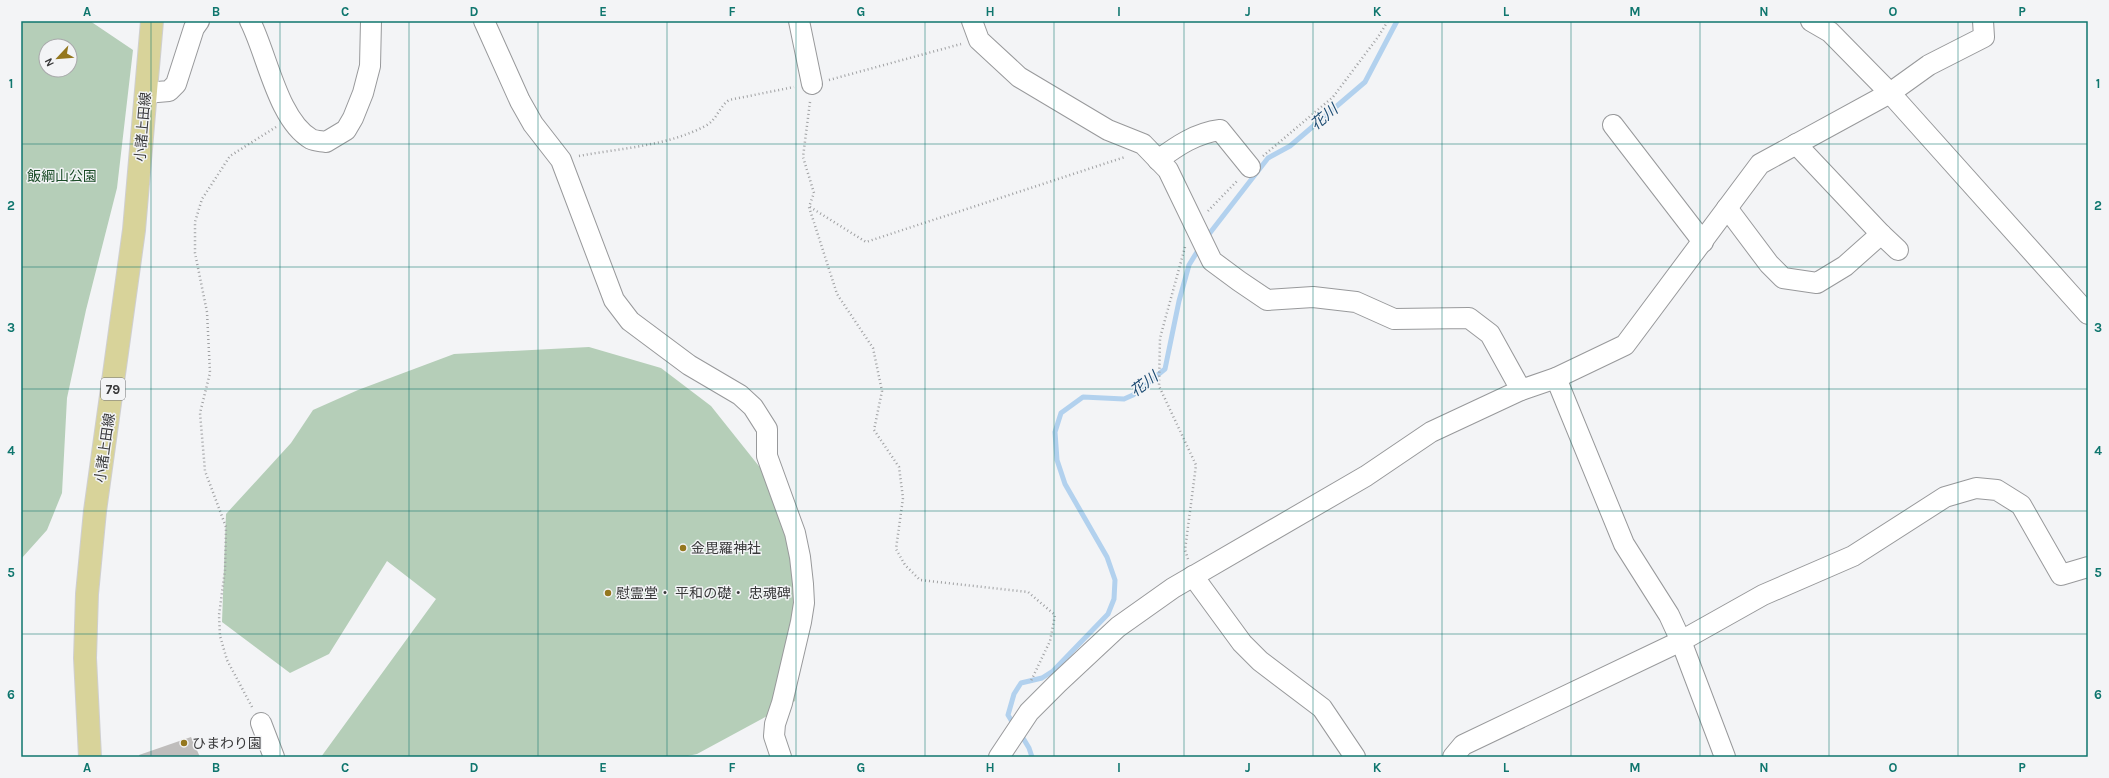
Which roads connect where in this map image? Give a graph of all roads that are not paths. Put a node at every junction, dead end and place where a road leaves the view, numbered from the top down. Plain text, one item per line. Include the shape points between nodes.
1 (152, 21) edge
2 (199, 21) edge
3 (250, 21) edge
4 (371, 21) edge
5 (484, 21) edge
6 (799, 21) edge
7 (972, 21) edge
8 (1811, 21) edge
9 (1983, 21) edge
10 (812, 84) road end
11 (1890, 93) junction
12 (146, 94) junction
13 (1613, 125) dead end
14 (1796, 144) junction
15 (1153, 155) junction
16 (1250, 167) dead end
17 (1728, 208) junction
18 (1881, 234) junction
19 (1703, 242) junction
20 (1898, 250) dead end
21 (2088, 314) edge
22 (1556, 378) junction
23 (1521, 390) junction
24 (2088, 567) edge
25 (1193, 576) junction
26 (1681, 641) junction
27 (261, 724) road end
28 (90, 757) edge
29 (274, 757) edge
30 (781, 757) edge
31 (999, 757) edge
32 (1355, 757) edge
33 (1453, 757) edge
34 (1725, 757) edge

1 - 12 main road, 小諸上田線 / 79
2 - 12 street via 194,28 176,84 169,91
3 - 4 street via 290,118 300,131 312,140 326,142 346,130 363,94 370,66
5 - 30 street via 523,106 533,124 561,160 614,300 630,320 689,365 740,395 753,407 767,429 767,456 795,533 804,603 775,724 774,736
6 - 10 street
7 - 15 street via 979,40 1019,77 1108,130 1143,144
8 - 11 street via 1830,32
9 - 11 street via 1984,37 1929,65
11 - 14 street
11 - 21 street
12 - 28 main road, 小諸上田線 / 79 via 134,230 95,511 87,594 85,658
13 - 19 street
14 - 17 street via 1760,164
14 - 18 street
15 - 16 street via 1208,131 1220,130
15 - 23 street via 1168,170 1212,261 1267,300 1313,298 1356,302 1394,319 1469,318 1490,334
17 - 18 street via 1769,264 1783,278 1817,283 1845,266
17 - 19 street
18 - 20 street
19 - 22 street via 1625,345
22 - 23 street
22 - 26 street via 1624,544 1669,615
23 - 25 street via 1431,432 1366,476
24 - 26 street via 2061,575 2021,505 1996,490 1976,488 1945,497 1853,556 1763,595
25 - 31 street via 1118,626 1029,712
25 - 32 street via 1242,643 1260,662 1322,708
26 - 33 street via 1463,745
26 - 34 street
27 - 29 street

